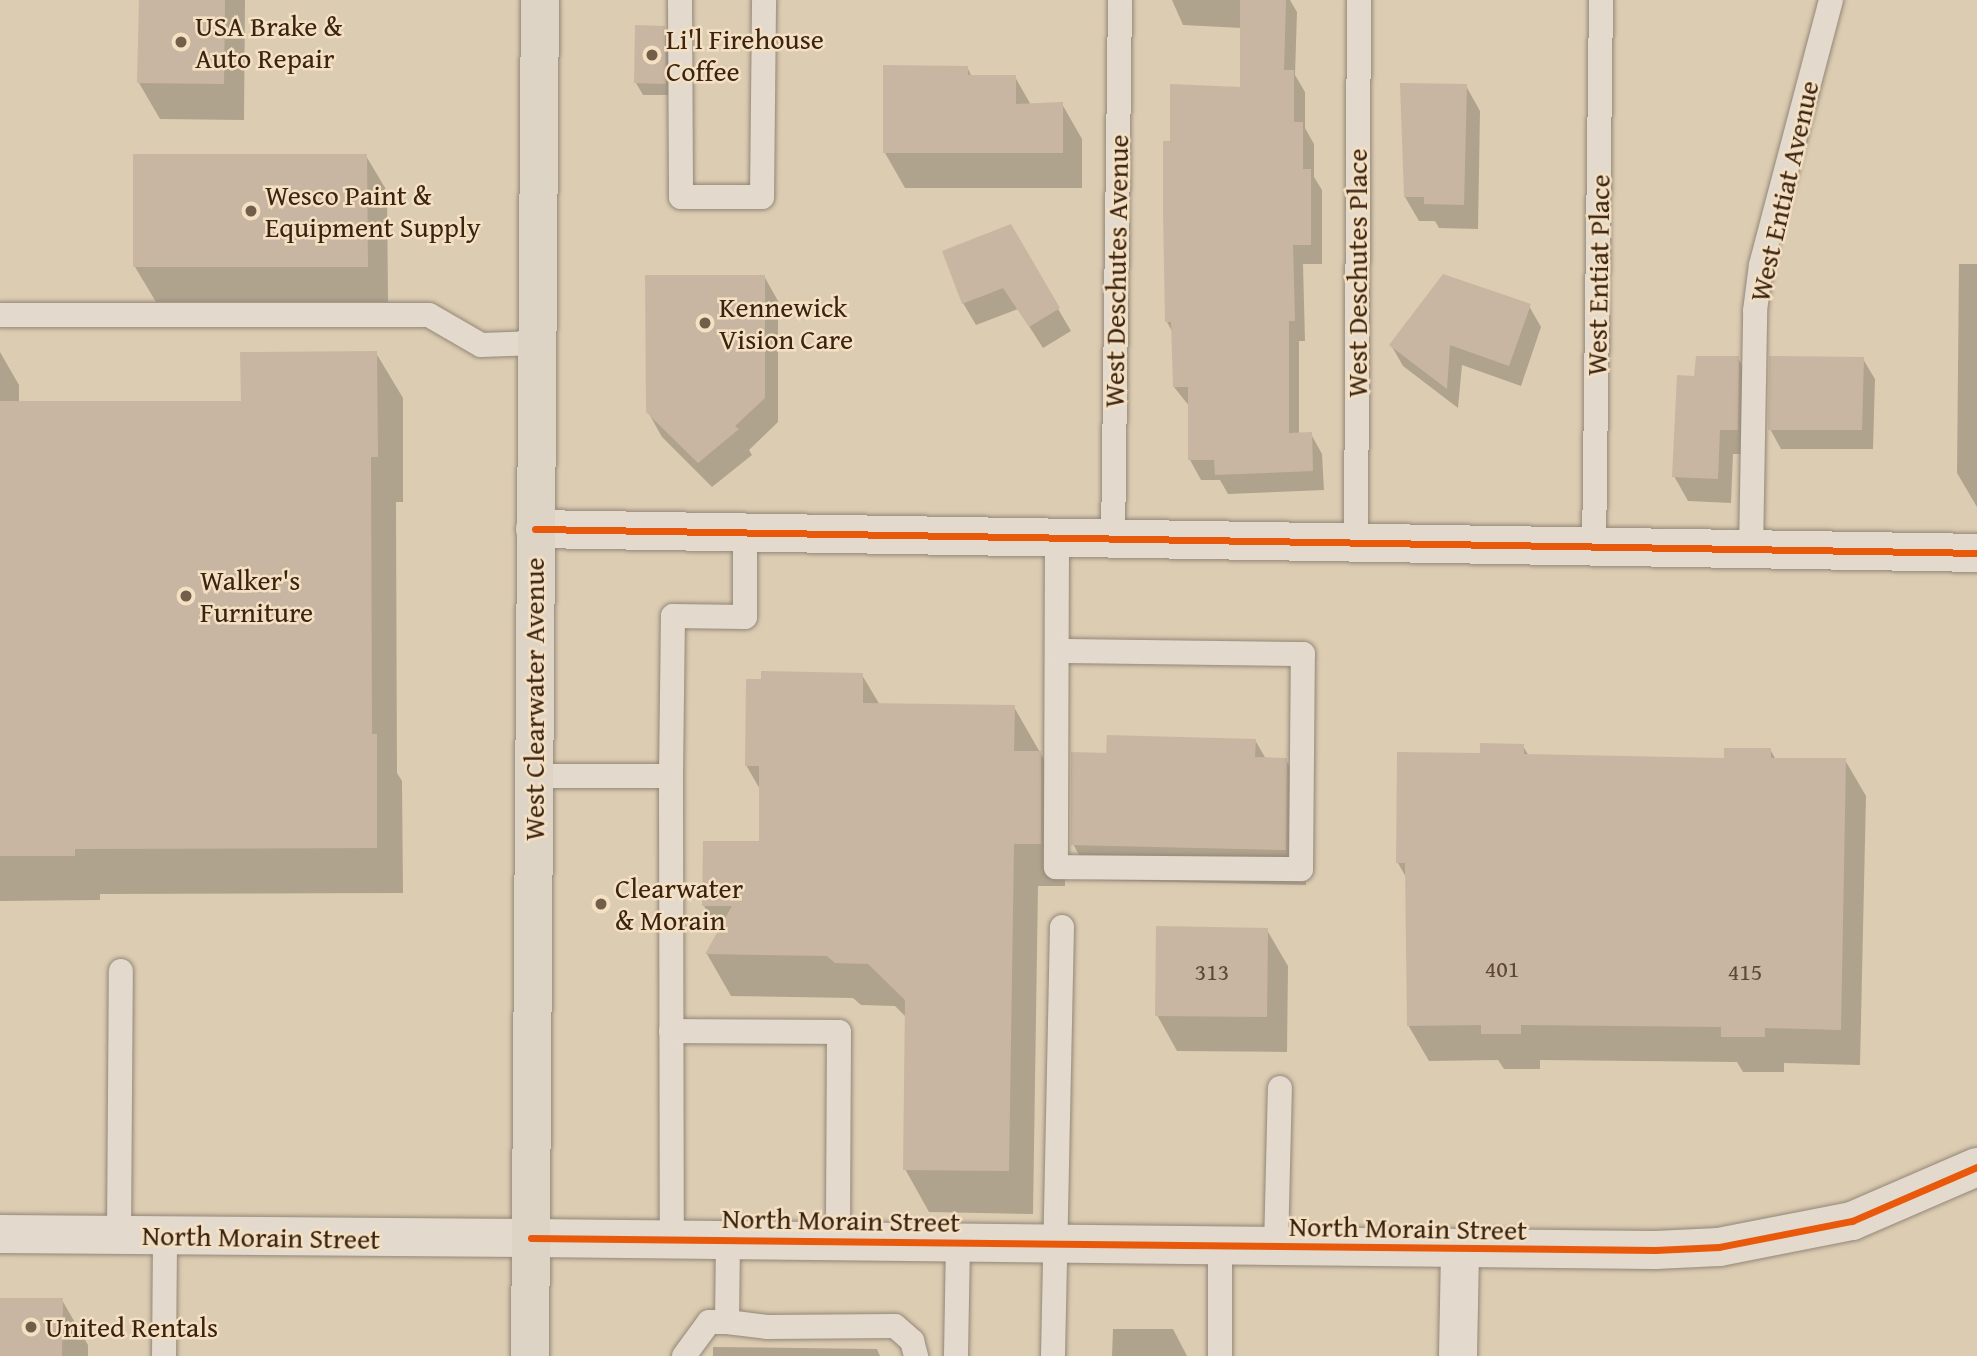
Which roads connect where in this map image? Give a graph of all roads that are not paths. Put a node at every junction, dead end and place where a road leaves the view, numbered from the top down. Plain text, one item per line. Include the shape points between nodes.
1 (540, 0) edge
2 (680, 0) edge
3 (764, 0) edge
4 (1120, 0) edge
5 (1359, 0) edge
6 (1601, 0) edge
7 (1831, 0) edge
8 (0, 315) edge
9 (537, 343) junction
10 (535, 529) junction
11 (745, 535) junction
12 (1057, 541) junction
13 (1112, 541) junction
14 (1356, 546) junction
15 (1594, 550) junction
16 (1751, 551) junction
17 (1977, 553) edge
18 (1059, 651) junction
19 (534, 776) junction
20 (671, 776) junction
21 (1062, 927) dead end
22 (121, 971) dead end
23 (671, 1031) junction
24 (1280, 1088) dead end
25 (1977, 1167) edge
26 (0, 1234) edge
27 (120, 1236) junction
28 (165, 1237) junction
29 (531, 1238) junction
30 (672, 1239) junction
31 (728, 1240) junction
32 (838, 1241) junction
33 (958, 1242) junction
34 (1056, 1245) junction
35 (1220, 1248) junction
36 (1276, 1248) junction
37 (1460, 1251) junction
38 (727, 1322) junction
39 (164, 1356) edge
40 (530, 1356) edge
41 (684, 1356) edge
42 (916, 1356) edge
43 (956, 1356) edge
44 (1053, 1356) edge
45 (1220, 1356) edge
46 (1458, 1356) edge

1 - 9 main road, West Clearwater Avenue
2 - 3 lane via 681,197 762,197
4 - 13 lane, West Deschutes Avenue
5 - 14 lane, West Deschutes Place
6 - 15 lane, West Entiat Place
7 - 16 lane, West Entiat Avenue via 1761,265 1755,311
8 - 9 lane via 429,315 481,345
9 - 10 main road, West Clearwater Avenue
10 - 11 street
10 - 19 main road, West Clearwater Avenue
11 - 12 street
11 - 20 lane via 745,617 673,616
12 - 13 street
12 - 18 lane
13 - 14 street
14 - 15 street
15 - 16 street
16 - 17 street
18 - 18 lane via 1056,867 1301,869 1303,654
19 - 20 lane
19 - 29 main road, West Clearwater Avenue
20 - 23 lane
21 - 34 lane
22 - 27 lane
23 - 30 lane
23 - 32 lane via 839,1032
24 - 36 lane
25 - 37 street, North Morain Street via 1852,1221 1789,1236 1655,1251
26 - 27 street, North Morain Street
27 - 28 street, North Morain Street
28 - 29 street, North Morain Street
28 - 39 lane
29 - 30 street, North Morain Street
29 - 40 main road, West Clearwater Avenue
30 - 31 street, North Morain Street
31 - 32 street, North Morain Street
31 - 38 lane
32 - 33 street, North Morain Street
33 - 34 street, North Morain Street
33 - 43 lane
34 - 35 street, North Morain Street
34 - 44 lane
35 - 36 street, North Morain Street
35 - 45 lane
36 - 37 street, North Morain Street
37 - 46 street
38 - 41 lane via 709,1322
38 - 42 lane via 767,1327 895,1326 912,1341

